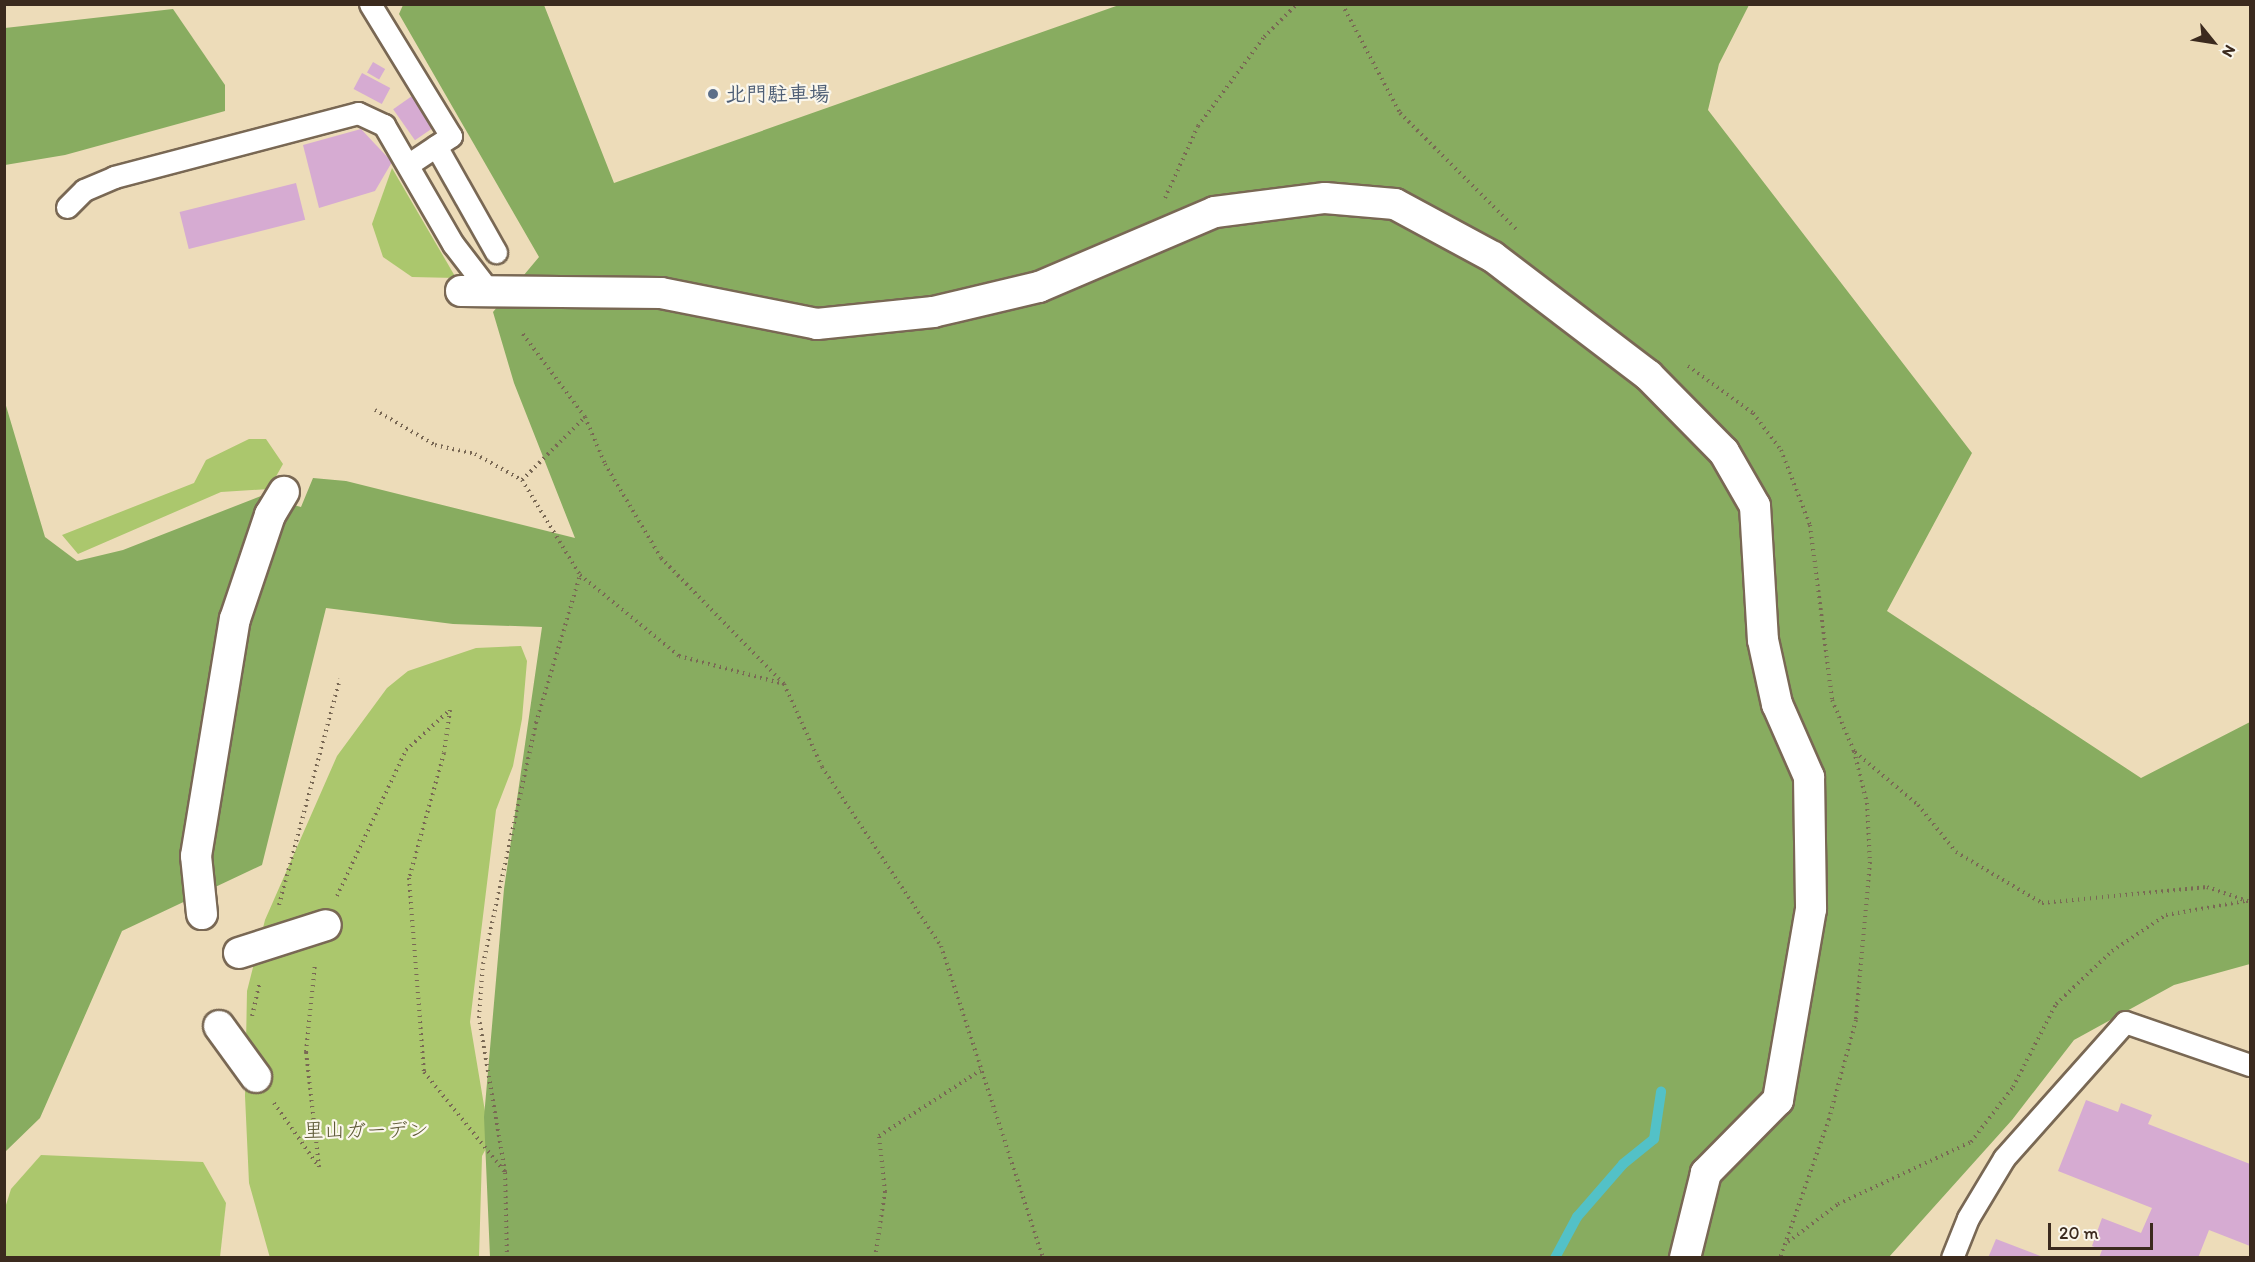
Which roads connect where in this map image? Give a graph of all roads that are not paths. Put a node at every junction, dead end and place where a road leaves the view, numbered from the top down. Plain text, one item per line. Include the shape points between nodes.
1 (370, 4) edge
2 (436, 146) junction
3 (409, 164) junction
4 (66, 207) dead end
5 (496, 252) dead end
6 (461, 291) dead end
7 (490, 292) junction
8 (277, 504) dead end
9 (202, 914) dead end
10 (326, 925) dead end
11 (239, 953) dead end
12 (219, 1026) dead end
13 (2250, 1065) edge
14 (256, 1077) dead end
15 (1685, 1257) edge
16 (1952, 1257) edge

1 - 2 lane via 451,136
2 - 3 lane
2 - 5 lane
3 - 4 lane via 384,125 358,113 114,177 84,190
3 - 7 lane via 453,244
6 - 7 street
7 - 15 street via 661,293 817,324 922,313 1038,287 1215,212 1325,198 1395,204 1493,257 1648,375 1724,452 1755,506 1763,640 1777,704 1809,777 1811,909 1778,1100 1706,1173
8 - 9 street via 236,619 213,741 196,856
10 - 11 street, bridge
12 - 14 street
13 - 16 lane via 2125,1022 2004,1158 1968,1218

